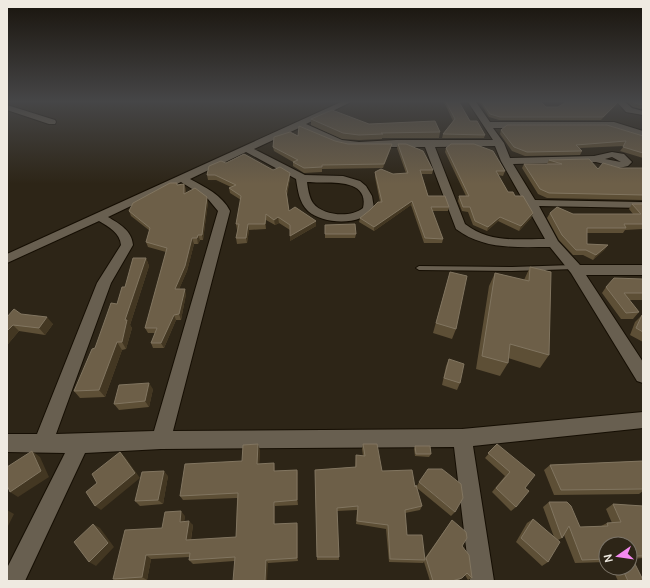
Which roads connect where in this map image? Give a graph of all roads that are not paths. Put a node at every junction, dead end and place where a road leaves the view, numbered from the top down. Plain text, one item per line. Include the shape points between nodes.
1 (286, 129) edge
2 (310, 129) edge
3 (489, 129) edge
4 (628, 129) edge
5 (643, 134) edge
6 (499, 143) junction
7 (430, 144) junction
8 (245, 148) junction
9 (596, 159) dead end
10 (506, 161) junction
11 (181, 178) junction
12 (301, 178) junction
13 (531, 203) junction
14 (643, 205) edge
15 (100, 216) junction
16 (553, 243) junction
17 (7, 259) edge
18 (419, 268) dead end
19 (575, 269) junction
20 (643, 270) edge
21 (638, 359) edge
22 (643, 376) edge
23 (643, 420) edge
24 (462, 438) junction
25 (161, 440) junction
26 (7, 443) edge
27 (43, 443) junction
28 (79, 444) junction
29 (13, 581) edge
30 (482, 581) edge

1 - 8 street
2 - 7 street via 348,144
3 - 6 street
4 - 5 street
6 - 7 street
6 - 10 street
7 - 16 street via 460,226 467,233 492,242
8 - 11 street
8 - 12 street
9 - 10 street
10 - 13 street
11 - 15 street
11 - 25 street via 217,200 223,205 224,211
12 - 12 street via 304,198 316,212 339,217 360,215 367,211 369,206 366,195 358,184 341,180
13 - 14 street
13 - 16 street
15 - 17 street
15 - 27 street via 123,233 127,245 104,283
16 - 19 street
18 - 19 lane
19 - 20 street
19 - 21 street
21 - 22 street
23 - 24 street
24 - 25 street
24 - 30 street
25 - 28 street
26 - 27 street
27 - 28 street
28 - 29 street

